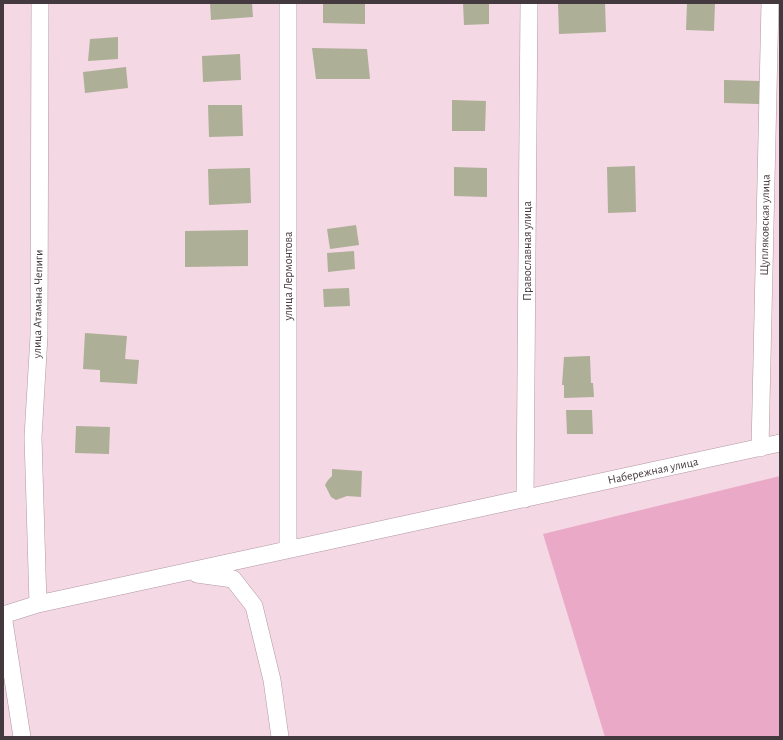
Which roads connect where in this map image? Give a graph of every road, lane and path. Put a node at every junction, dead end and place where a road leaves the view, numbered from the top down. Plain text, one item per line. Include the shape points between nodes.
1 (40, 3) edge
2 (288, 3) edge
3 (529, 3) edge
4 (770, 3) edge
5 (780, 443) edge
6 (760, 448) junction
7 (525, 499) junction
8 (288, 549) junction
9 (187, 573) junction
10 (38, 604) junction
11 (3, 615) edge
12 (22, 737) edge
13 (280, 737) edge

1 - 10 street, улица Атамана Чепиги via 39,336 33,437
2 - 8 street, улица Лермонтова
3 - 7 street, Православная улица
4 - 6 street, Щупляковская улица
5 - 6 street, Набережная улица
6 - 7 street, Набережная улица
7 - 8 street, Набережная улица
8 - 9 street, Набережная улица
9 - 10 street, Набережная улица
9 - 13 street via 233,579 254,606 272,680
10 - 11 street, Набережная улица
11 - 12 street

